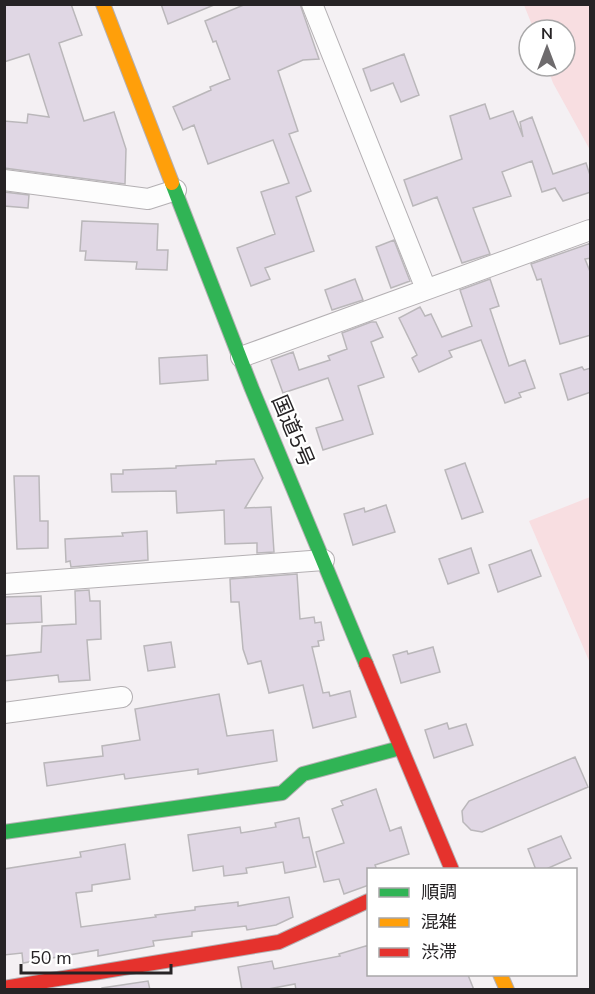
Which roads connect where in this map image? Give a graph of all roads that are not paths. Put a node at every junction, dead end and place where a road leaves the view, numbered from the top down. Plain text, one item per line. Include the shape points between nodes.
1 (103, 4) edge
2 (312, 4) edge
3 (4, 180) edge
4 (176, 190) junction
5 (591, 230) edge
6 (426, 290) junction
7 (241, 357) junction
8 (324, 560) junction
9 (4, 584) edge
10 (122, 697) dead end
11 (4, 713) edge
12 (400, 748) junction
13 (4, 832) edge
14 (451, 868) edge
15 (367, 902) edge
16 (500, 976) edge
17 (4, 988) edge
18 (507, 990) edge

1 - 4 main road, 国道5号
2 - 6 street
3 - 4 street via 148,199
4 - 7 main road, 国道5号
5 - 6 street
6 - 7 street
7 - 8 main road, 国道5号
8 - 9 street
8 - 12 main road, 国道5号
10 - 11 street
12 - 13 main road via 303,774 282,793
12 - 14 main road, 国道5号
15 - 17 main road via 279,942
16 - 18 main road

